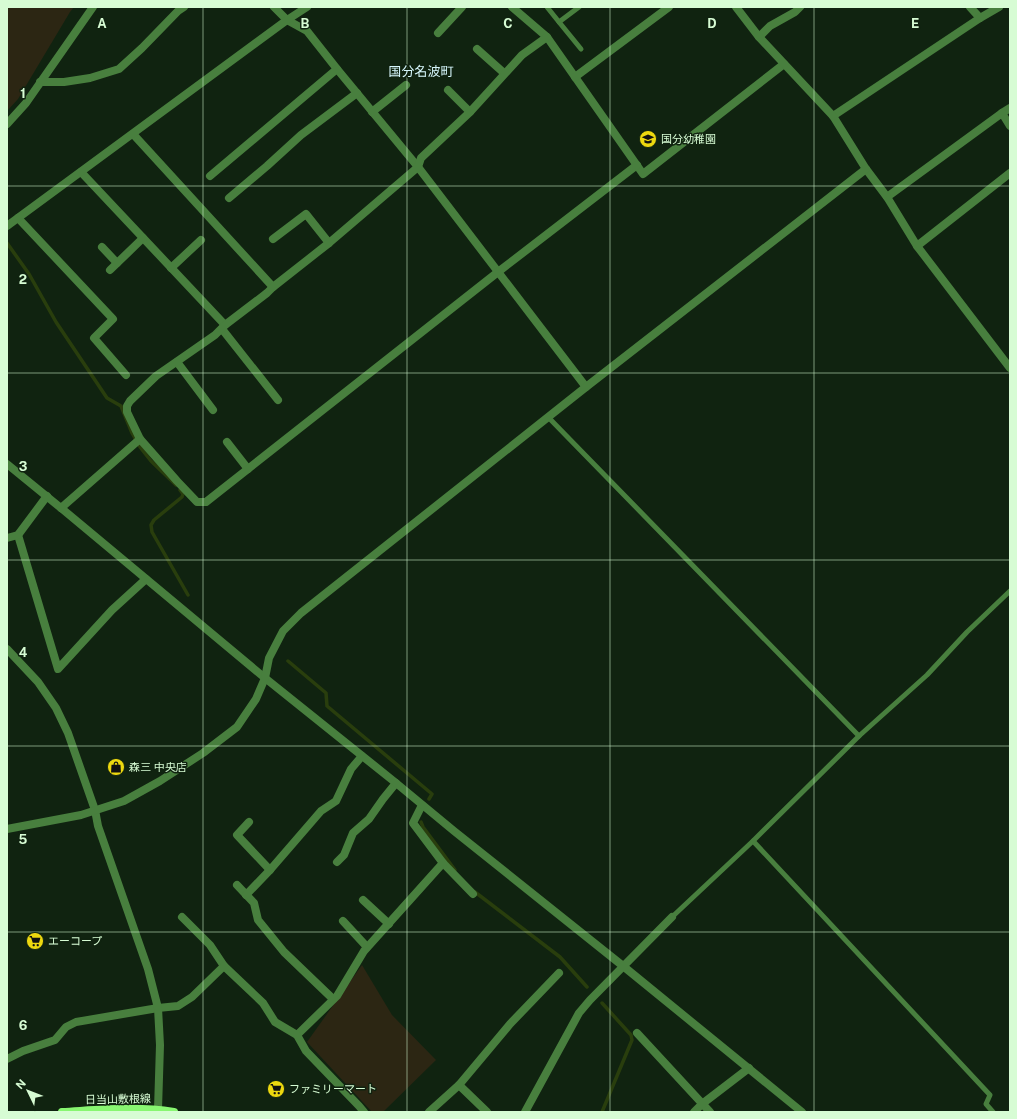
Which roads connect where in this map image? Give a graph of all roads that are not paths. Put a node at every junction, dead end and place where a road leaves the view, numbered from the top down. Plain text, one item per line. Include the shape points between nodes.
1 (93, 7) edge
2 (184, 7) edge
3 (274, 7) edge
4 (307, 7) edge
5 (462, 7) edge
6 (512, 7) edge
7 (547, 7) edge
8 (579, 7) edge
9 (669, 7) edge
10 (736, 7) edge
11 (800, 7) edge
12 (970, 7) edge
13 (999, 7) edge
14 (980, 18) junction
15 (287, 20) junction
16 (559, 22) junction
17 (438, 33) dead end
18 (547, 37) junction
19 (759, 37) junction
20 (477, 49) dead end
21 (581, 49) dead end
22 (784, 64) junction
23 (337, 69) junction
24 (504, 73) junction
25 (575, 77) junction
26 (40, 82) junction
27 (406, 85) dead end
28 (448, 90) dead end
29 (357, 93) junction
30 (1010, 108) edge
31 (372, 112) junction
32 (470, 112) junction
33 (1002, 113) junction
34 (833, 116) junction
35 (7, 124) edge
36 (1010, 126) edge
37 (133, 134) junction
38 (637, 165) junction
39 (418, 167) junction
40 (866, 169) junction
41 (81, 172) junction
42 (1010, 173) edge
43 (210, 176) dead end
44 (887, 197) junction
45 (229, 198) dead end
46 (18, 218) junction
47 (7, 226) edge
48 (143, 238) junction
49 (273, 239) dead end
50 (201, 240) dead end
51 (329, 243) junction
52 (917, 246) junction
53 (102, 248) dead end
54 (117, 263) junction
55 (171, 268) junction
56 (110, 270) dead end
57 (498, 272) junction
58 (273, 287) junction
59 (224, 327) junction
60 (177, 362) junction
61 (1010, 368) edge
62 (126, 375) dead end
63 (586, 387) junction
64 (278, 400) dead end
65 (213, 410) dead end
66 (548, 417) junction
67 (138, 441) junction
68 (227, 442) dead end
69 (7, 464) edge
70 (248, 469) junction
71 (47, 496) junction
72 (61, 508) junction
73 (18, 535) junction
74 (7, 538) edge
75 (146, 579) junction
76 (1010, 591) edge
77 (7, 649) edge
78 (265, 678) junction
79 (859, 736) junction
80 (362, 756) junction
81 (396, 783) junction
82 (422, 805) junction
83 (95, 810) junction
84 (249, 822) dead end
85 (7, 829) edge
86 (753, 841) junction
87 (337, 862) dead end
88 (443, 863) junction
89 (270, 870) junction
90 (237, 885) dead end
91 (473, 894) dead end
92 (246, 895) junction
93 (363, 900) dead end
94 (182, 917) dead end
95 (672, 917) joint
96 (343, 921) dead end
97 (389, 924) junction
98 (367, 947) junction
99 (224, 966) junction
100 (623, 966) junction
101 (559, 973) dead end
102 (333, 999) junction
103 (158, 1008) junction
104 (637, 1033) dead end
105 (297, 1035) junction
106 (7, 1059) edge
107 (749, 1068) junction
108 (459, 1085) junction
109 (702, 1104) junction
110 (158, 1109) junction
111 (62, 1112) edge
112 (174, 1112) edge
113 (364, 1112) edge
114 (429, 1112) edge
115 (487, 1112) edge
116 (525, 1112) edge
117 (694, 1112) edge
118 (710, 1112) edge
119 (802, 1112) edge
120 (993, 1112) edge

1 - 26 street
2 - 26 street via 119,69 90,78
3 - 15 street
4 - 15 street
5 - 17 street
6 - 18 street
7 - 16 lane
8 - 16 lane
9 - 25 street
10 - 19 street
11 - 19 street via 770,26
12 - 14 street
13 - 14 street
14 - 34 street
15 - 23 street via 307,31
15 - 37 street
16 - 21 lane
18 - 24 street via 522,55
18 - 25 street
19 - 22 street
20 - 24 street
22 - 34 street
22 - 38 street via 643,174
23 - 29 street
23 - 43 street
24 - 32 street
25 - 38 street
26 - 35 street
27 - 31 street
28 - 32 street
29 - 31 street
29 - 45 street via 301,135
30 - 33 street
31 - 39 street
32 - 39 street via 422,158
33 - 36 street
33 - 44 street
34 - 40 street
37 - 41 street
37 - 58 street
38 - 57 street
39 - 51 street
39 - 57 street
40 - 44 street
40 - 63 street
41 - 46 street
41 - 48 street
42 - 52 street
44 - 52 street
46 - 47 street
46 - 62 street via 113,319 94,338
48 - 54 street
48 - 55 street
49 - 51 street via 306,214
50 - 55 street
51 - 58 street
52 - 61 street
53 - 54 street
54 - 56 street
55 - 59 street
57 - 63 street
57 - 70 street
58 - 59 street
59 - 60 street
59 - 64 street
60 - 65 street
60 - 67 street via 156,376 127,406
63 - 66 street
66 - 78 street via 301,613 283,632 269,658
66 - 79 lane
67 - 70 street via 197,502 206,502
67 - 72 street
68 - 70 street
69 - 71 street
71 - 72 street
71 - 73 street
72 - 75 street
73 - 74 street
73 - 75 street via 58,669 112,610
75 - 78 street
76 - 79 lane via 927,675
77 - 83 street via 38,682 56,708 68,733
78 - 80 street
78 - 83 street via 256,699 238,727 204,753 160,781 124,801
79 - 86 lane
80 - 81 street
80 - 89 street via 351,770 336,801 321,811
81 - 82 street
81 - 87 street via 369,819 353,833 344,855
82 - 88 street via 413,823
82 - 100 street
83 - 85 street
83 - 103 street via 98,826 148,969
84 - 89 street via 237,835
86 - 95 lane
86 - 120 lane via 990,1095 986,1104
88 - 91 street
88 - 97 street
89 - 92 street
90 - 92 street
92 - 102 street via 254,903 258,920 284,952
93 - 97 street
94 - 99 street via 210,945
95 - 100 street
96 - 98 street
97 - 98 street
98 - 102 street
99 - 103 street via 192,998 178,1006
99 - 105 street via 263,1003 275,1022
100 - 107 street
100 - 116 street via 579,1013
101 - 108 street via 510,1024
102 - 105 street
103 - 106 street via 76,1022 66,1027 55,1040
103 - 110 street
104 - 109 street
105 - 113 street via 306,1051
107 - 109 street
107 - 119 street
108 - 114 street
108 - 115 street
109 - 117 street
109 - 118 street
110 - 111 main road, 日当山敷根線
110 - 112 main road, 日当山敷根線

